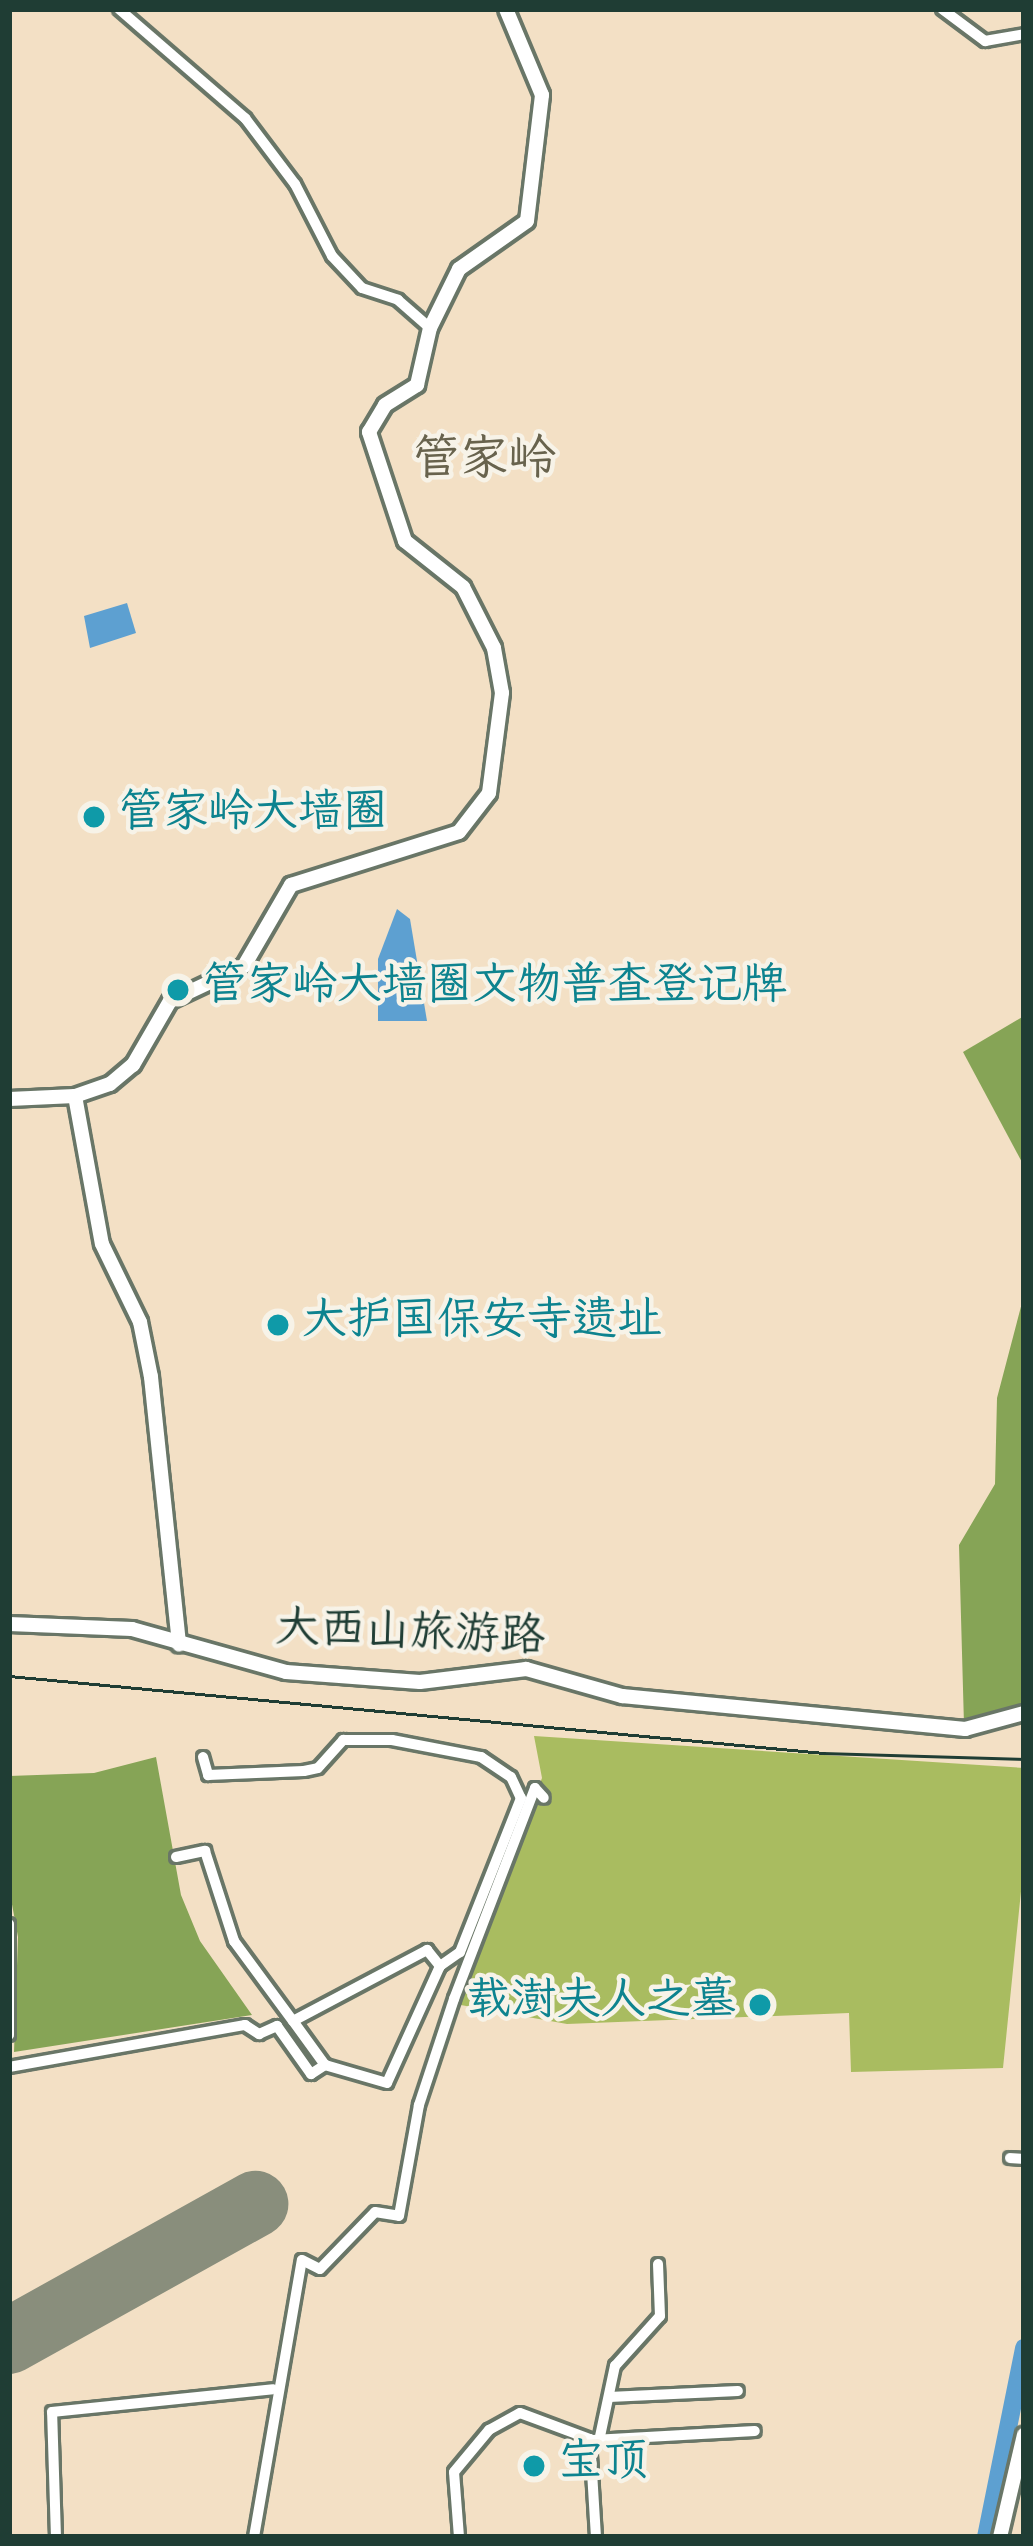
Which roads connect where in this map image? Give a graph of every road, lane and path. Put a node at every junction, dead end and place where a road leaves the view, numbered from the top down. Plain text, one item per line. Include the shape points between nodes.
1 (119, 9) edge
2 (506, 9) edge
3 (942, 9) edge
4 (1024, 34) edge
5 (430, 328) junction
6 (75, 1096) junction
7 (9, 1099) edge
8 (9, 1624) edge
9 (179, 1645) junction
10 (1024, 1713) edge
11 (203, 1756) dead end
12 (544, 1798) dead end
13 (176, 1857) dead end
14 (9, 1924) edge
15 (440, 1966) junction
16 (293, 2021) junction
17 (9, 2035) edge
18 (325, 2065) junction
19 (9, 2068) edge
20 (658, 2264) dead end
21 (274, 2389) junction
22 (738, 2391) dead end
23 (609, 2397) junction
24 (755, 2431) dead end
25 (1024, 2435) edge
26 (594, 2440) junction
27 (56, 2537) edge
28 (254, 2537) edge
29 (459, 2537) edge
30 (596, 2537) edge
31 (1000, 2537) edge

1 - 5 street via 245,118 295,184 332,256 362,288 398,300
2 - 5 street via 542,95 531,205 520,232 459,269
3 - 4 street via 985,41
5 - 6 street via 417,385 374,417 369,441 405,541 463,587 494,648 502,693 489,793 459,832 291,885 244,966 170,1001 133,1065
6 - 7 street
6 - 9 street via 101,1244 140,1322 151,1376
8 - 9 street, 大西山旅游路 via 132,1630
9 - 10 street, 大西山旅游路 via 286,1672 420,1682 526,1669 622,1696 965,1729
11 - 15 street via 208,1775 304,1771 318,1768 343,1740 392,1741 482,1756 511,1778 521,1798 460,1952
12 - 21 street via 535,1788 454,1999 419,2105 399,2216 375,2212 320,2269 302,2260
13 - 16 street via 205,1851 234,1941
14 - 17 street
15 - 16 street via 427,1950
15 - 18 street via 387,2083
16 - 18 street
18 - 19 street via 311,2074 278,2026 259,2034 245,2025
20 - 23 street via 660,2316 615,2366
21 - 27 street via 52,2412
21 - 28 street
22 - 23 street
23 - 26 street
24 - 26 street
25 - 31 street
26 - 29 street via 534,2416 508,2415 454,2472
26 - 30 street

